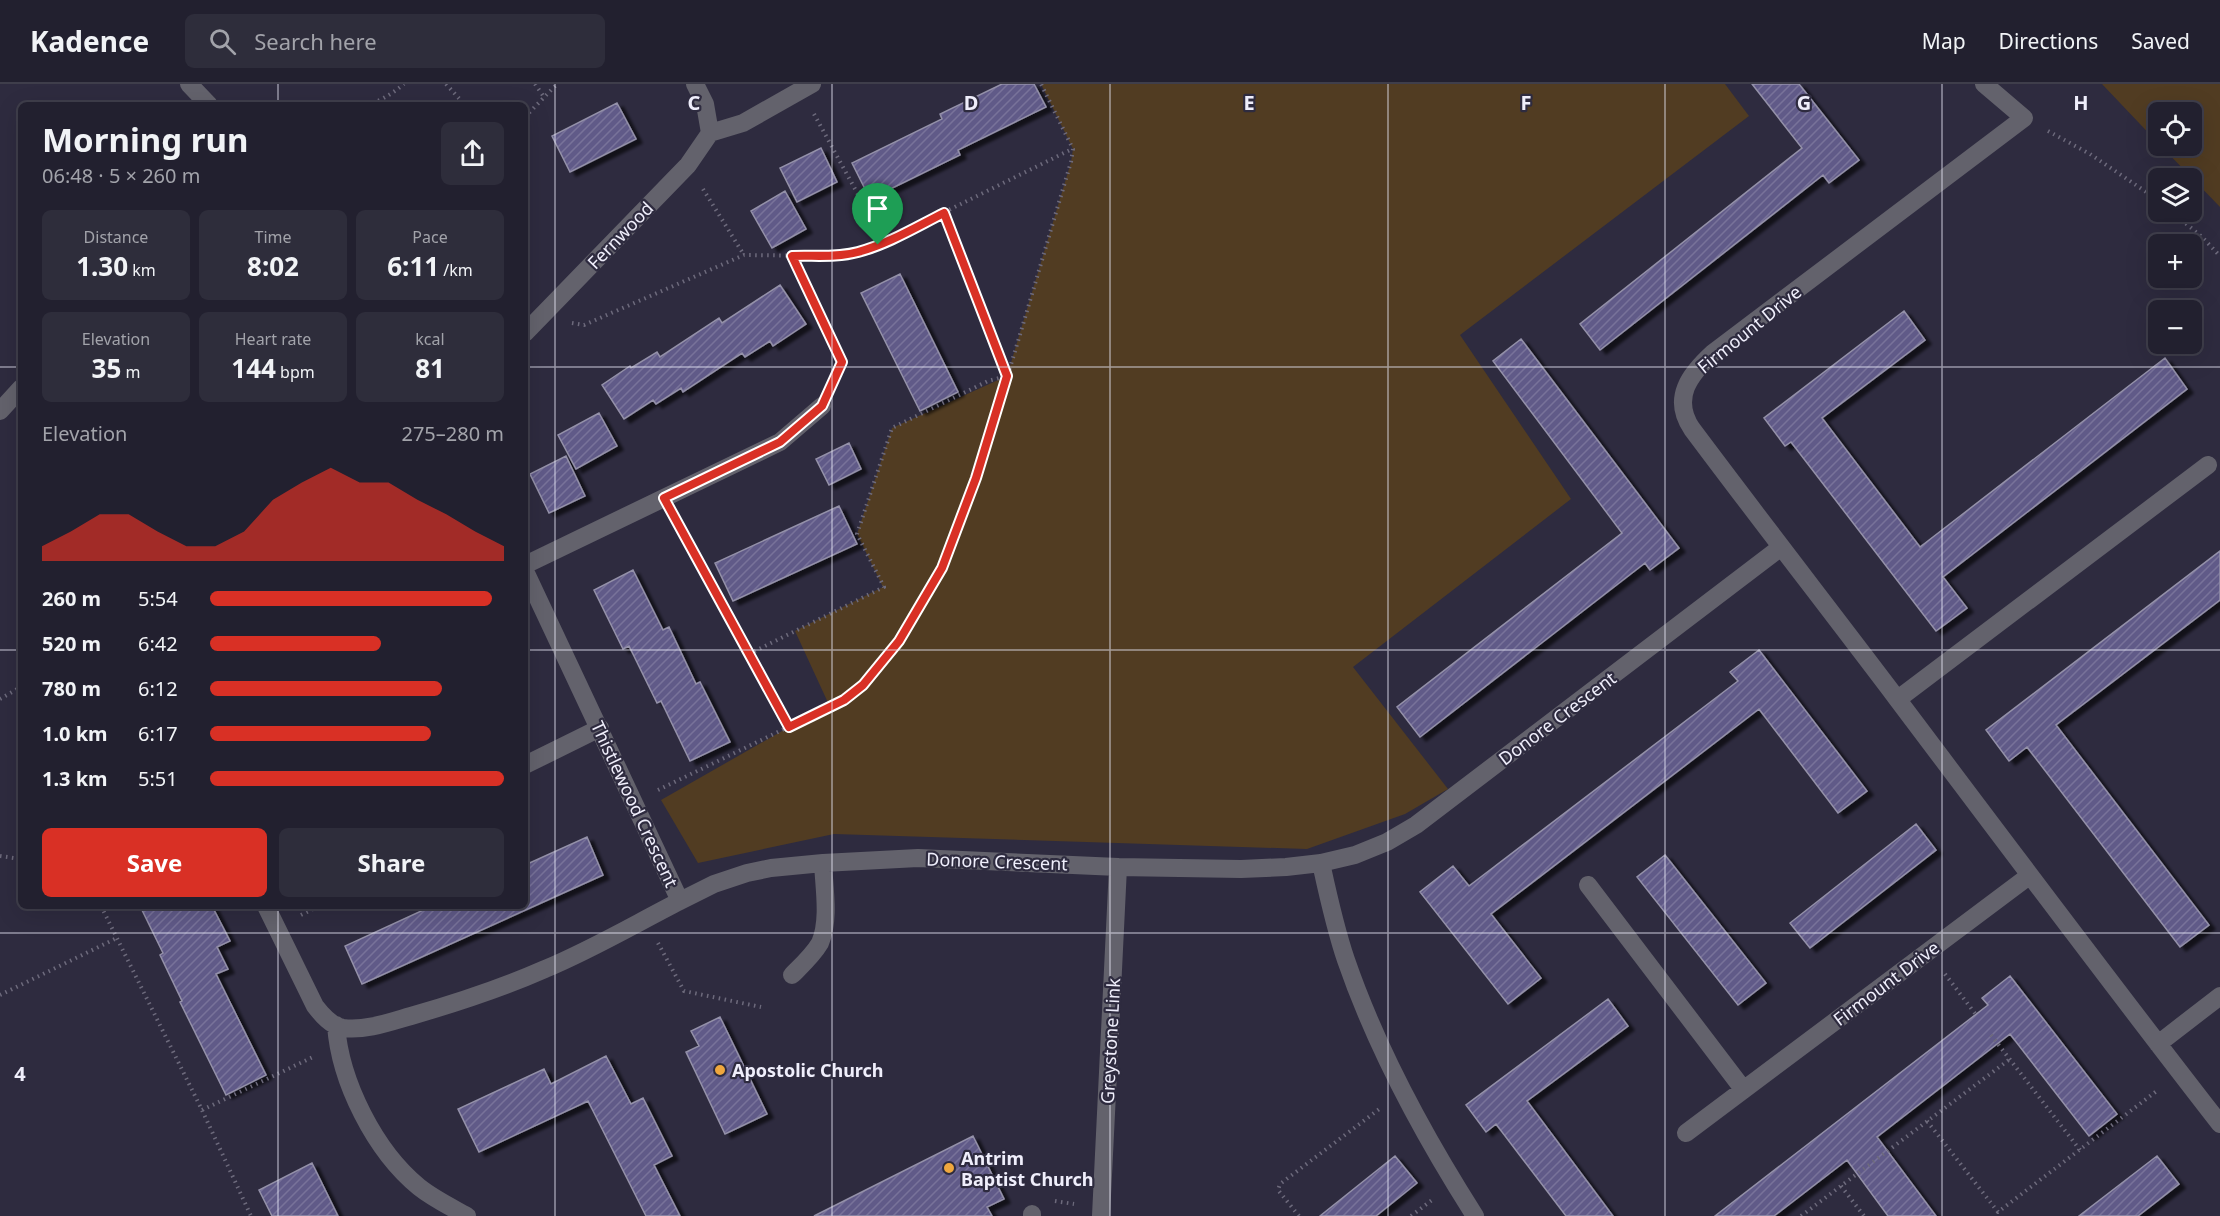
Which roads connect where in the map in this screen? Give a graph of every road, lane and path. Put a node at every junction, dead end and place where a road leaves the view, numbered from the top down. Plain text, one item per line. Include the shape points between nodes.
1 (189, 84) edge
2 (404, 84) edge
3 (446, 84) edge
4 (535, 84) edge
5 (557, 84) edge
6 (695, 84) edge
7 (1041, 84) edge
8 (1984, 84) edge
9 (807, 87) edge
10 (544, 97) junction
11 (206, 102) edge
12 (377, 102) edge
13 (462, 102) edge
14 (528, 114) edge
15 (2024, 118) junction
16 (710, 133) junction
17 (1073, 149) junction
18 (688, 165) junction
19 (2148, 193) edge
20 (944, 213) junction
21 (2184, 222) edge
22 (884, 242) junction
23 (744, 255) junction
24 (792, 256) junction
25 (2220, 256) edge
26 (539, 319) junction
27 (528, 330) edge
28 (1007, 376) junction
29 (18, 391) edge
30 (822, 406) joint
31 (0, 411) edge
32 (2208, 465) dead end
33 (664, 498) junction
34 (1780, 548) junction
35 (528, 564) edge
36 (528, 577) edge
37 (749, 654) junction
38 (18, 689) edge
39 (0, 699) edge
40 (1898, 699) junction
41 (789, 727) junction
42 (600, 728) junction
43 (528, 764) edge
44 (634, 801) junction
45 (0, 856) edge
46 (18, 859) edge
47 (1321, 862) junction
48 (823, 863) junction
49 (1118, 867) junction
50 (2029, 876) junction
51 (1588, 885) dead end
52 (680, 901) junction
53 (102, 909) edge
54 (267, 909) edge
55 (644, 919) junction
56 (117, 938) junction
57 (1928, 952) junction
58 (792, 975) dead end
59 (0, 995) edge
60 (2220, 996) edge
61 (760, 1007) dead end
62 (1977, 1016) dead end
63 (336, 1025) junction
64 (1991, 1035) dead end
65 (2158, 1044) junction
66 (338, 1045) junction
67 (2010, 1059) junction
68 (2180, 1073) junction
69 (1743, 1089) junction
70 (1403, 1091) junction
71 (202, 1110) junction
72 (1927, 1121) junction
73 (2220, 1124) edge
74 (1686, 1133) dead end
75 (2080, 1150) junction
76 (1841, 1186) junction
77 (1102, 1211) edge
78 (1032, 1215) edge
79 (250, 1216) edge
80 (467, 1216) edge
81 (1299, 1216) edge
82 (1475, 1216) edge
83 (1801, 1216) edge
84 (1864, 1216) edge

1 - 11 street
2 - 12 path
3 - 13 path
4 - 10 path
5 - 10 path
6 - 16 street via 705,104
7 - 17 path
8 - 15 street
9 - 16 street via 743,123
9 - 22 path
10 - 14 path
15 - 19 path via 2090,154
15 - 34 street, Firmount Drive via 1713,353 1689,381 1683,394 1688,423
16 - 18 street, Fernwood
17 - 20 path
17 - 28 path
18 - 23 path
18 - 26 street, Fernwood
20 - 22 path
20 - 28 path
21 - 25 path
22 - 24 path via 856,253
23 - 24 path
23 - 26 path via 584,325
24 - 30 path via 842,362
26 - 27 street, Fernwood
28 - 37 path via 988,381 892,428 857,534 884,587
28 - 41 path via 976,478 942,568 899,641 863,685 844,700
29 - 31 street
30 - 33 street via 780,442
32 - 40 street
33 - 35 street
33 - 37 path
34 - 40 street, Firmount Drive
34 - 47 street, Donore Crescent via 1416,825 1354,855
36 - 42 street, Thistlewood Crescent
37 - 41 path
38 - 39 path
40 - 50 street, Firmount Drive
41 - 44 path
42 - 43 street
42 - 44 street, Thistlewood Crescent
44 - 52 street, Thistlewood Crescent
45 - 46 path
47 - 49 street, Donore Crescent via 1241,869
47 - 70 street via 1347,962
48 - 49 street, Donore Crescent via 918,858
48 - 52 street, Donore Crescent via 747,873
48 - 58 street via 825,913 821,941
49 - 77 street, Greystone Link
50 - 57 street, Firmount Drive
50 - 65 street, Firmount Drive
51 - 69 street
52 - 55 street, Thistlewood Crescent
53 - 56 path
54 - 63 street via 309,997 321,1014
55 - 61 path via 684,992
55 - 63 street, Thistlewood Crescent via 546,969 478,994 387,1023 351,1028
56 - 59 path
56 - 71 path
57 - 62 path
57 - 69 street, Firmount Drive
60 - 65 street
63 - 66 street
64 - 67 path
65 - 68 street, Firmount Drive
66 - 71 path
66 - 80 street via 376,1138 420,1188
67 - 72 path
67 - 75 path
68 - 73 street, Firmount Drive
68 - 75 path
69 - 74 street, Firmount Drive
70 - 81 path via 1280,1184 1278,1190
70 - 82 street via 1434,1152
71 - 79 path
72 - 75 path via 1998,1212
72 - 76 path
76 - 83 path
76 - 84 path
77 - 78 path via 1053,1201

